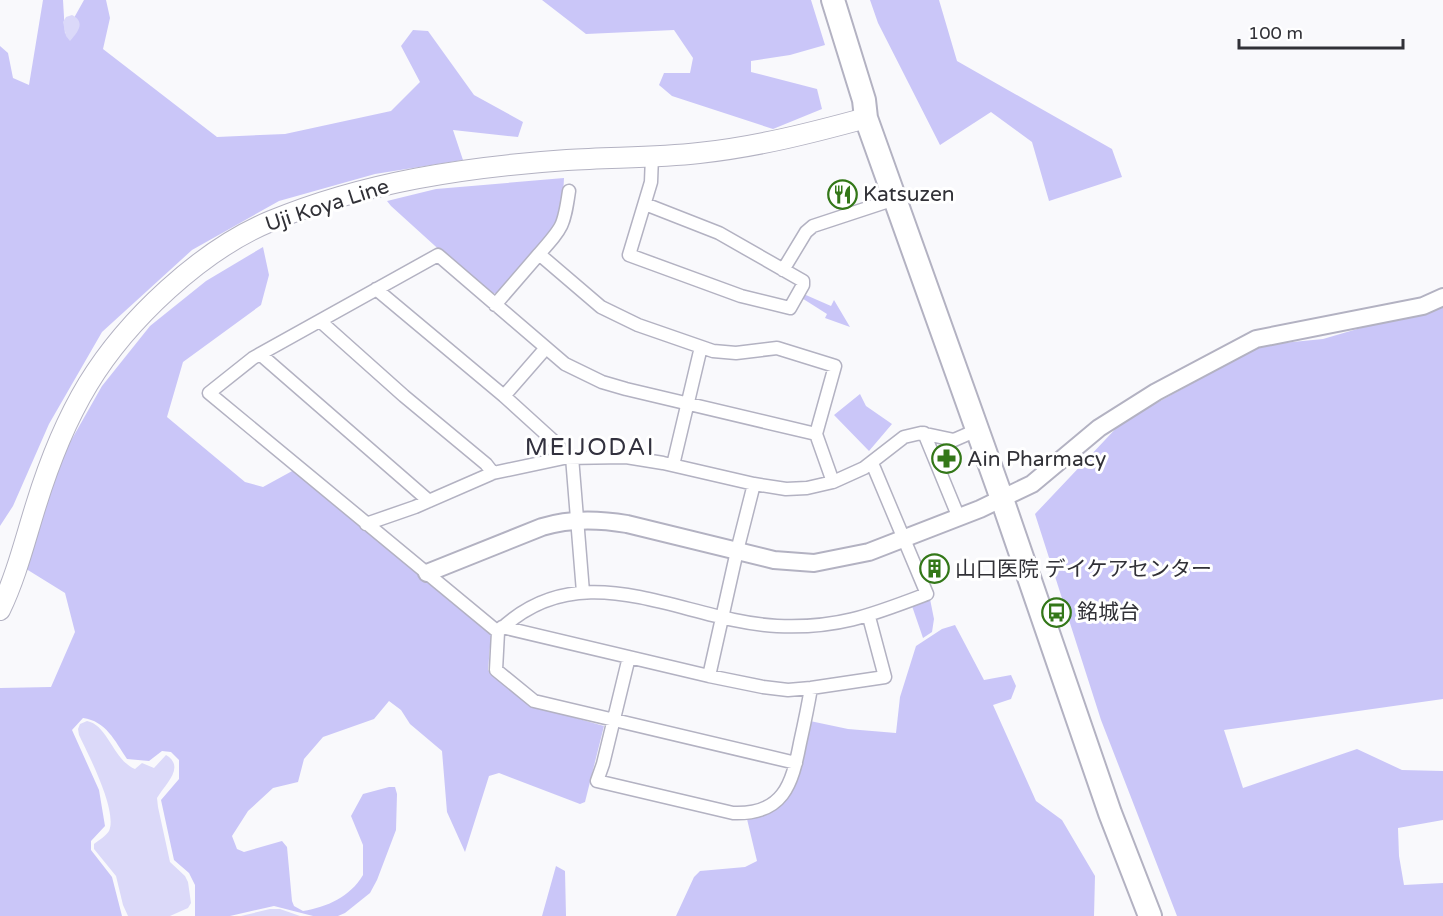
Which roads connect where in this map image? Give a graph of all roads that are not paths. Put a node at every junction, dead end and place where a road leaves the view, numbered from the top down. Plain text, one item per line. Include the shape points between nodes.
1 (823, 0) edge
2 (833, 0) edge
3 (866, 118) junction
4 (652, 156) junction
5 (569, 191) dead end
6 (895, 199) junction
7 (645, 204) junction
8 (539, 254) junction
9 (783, 270) junction
10 (376, 289) junction
11 (1443, 297) edge
12 (495, 305) junction
13 (320, 321) junction
14 (702, 347) junction
15 (545, 349) junction
16 (260, 354) junction
17 (504, 396) junction
18 (688, 404) junction
19 (977, 430) junction
20 (816, 434) junction
21 (924, 434) junction
22 (568, 458) junction
23 (872, 463) junction
24 (674, 465) junction
25 (493, 473) junction
26 (833, 482) junction
27 (754, 484) junction
28 (1002, 500) junction
29 (429, 501) junction
30 (959, 518) junction
31 (577, 520) junction
32 (366, 524) junction
33 (904, 540) junction
34 (737, 551) junction
35 (427, 573) junction
36 (583, 592) junction
37 (0, 610) edge
38 (722, 617) junction
39 (868, 617) junction
40 (500, 630) junction
41 (629, 657) junction
42 (709, 676) junction
43 (811, 688) junction
44 (614, 720) junction
45 (796, 764) junction
46 (1150, 916) edge

1 - 3 highway via 855,103
2 - 3 highway
3 - 4 main road, Uji Koya Line via 751,147
3 - 6 highway
4 - 7 street
4 - 37 main road, Uji Koya Line via 512,165 380,185 270,222 221,249 153,305 116,344 88,384 51,460
5 - 8 street via 561,230
6 - 9 street via 813,226
6 - 19 highway
7 - 9 street via 719,233
7 - 9 street via 629,255 741,296 790,308 803,281
8 - 12 street
8 - 14 street via 601,307 638,325
10 - 12 street via 438,255
10 - 13 street
10 - 17 street
11 - 28 street via 1423,306 1256,339 1156,392 1099,428 1032,484
12 - 15 street
13 - 16 street
13 - 25 street
14 - 18 street
14 - 20 street via 736,353 777,348 835,366
15 - 17 street
15 - 18 street via 574,370 602,382
16 - 29 street
16 - 32 street via 209,393
17 - 22 street
18 - 20 street
18 - 24 street
19 - 21 street via 954,440
19 - 28 highway
20 - 26 street
21 - 23 street via 904,437
21 - 30 street
22 - 24 street via 626,457
22 - 25 street
22 - 31 street
23 - 26 street
23 - 33 street
24 - 27 street
25 - 29 street
26 - 27 street via 786,489
27 - 34 street
28 - 30 street
28 - 46 highway
29 - 32 street
30 - 33 street
31 - 34 street via 627,524
31 - 35 street via 542,527
31 - 36 street
32 - 35 street
33 - 34 street via 860,555 814,563 774,560
33 - 39 street via 927,594
34 - 38 street
35 - 40 street
36 - 38 street via 638,596
36 - 40 street via 541,603
38 - 39 street via 810,627
38 - 42 street
39 - 43 street via 885,677
40 - 41 street
40 - 44 street via 496,670 534,701
41 - 42 street
41 - 44 street
42 - 43 street via 788,690
43 - 45 street
44 - 45 street
44 - 45 street via 597,781 620,787 733,813 754,812 783,795

